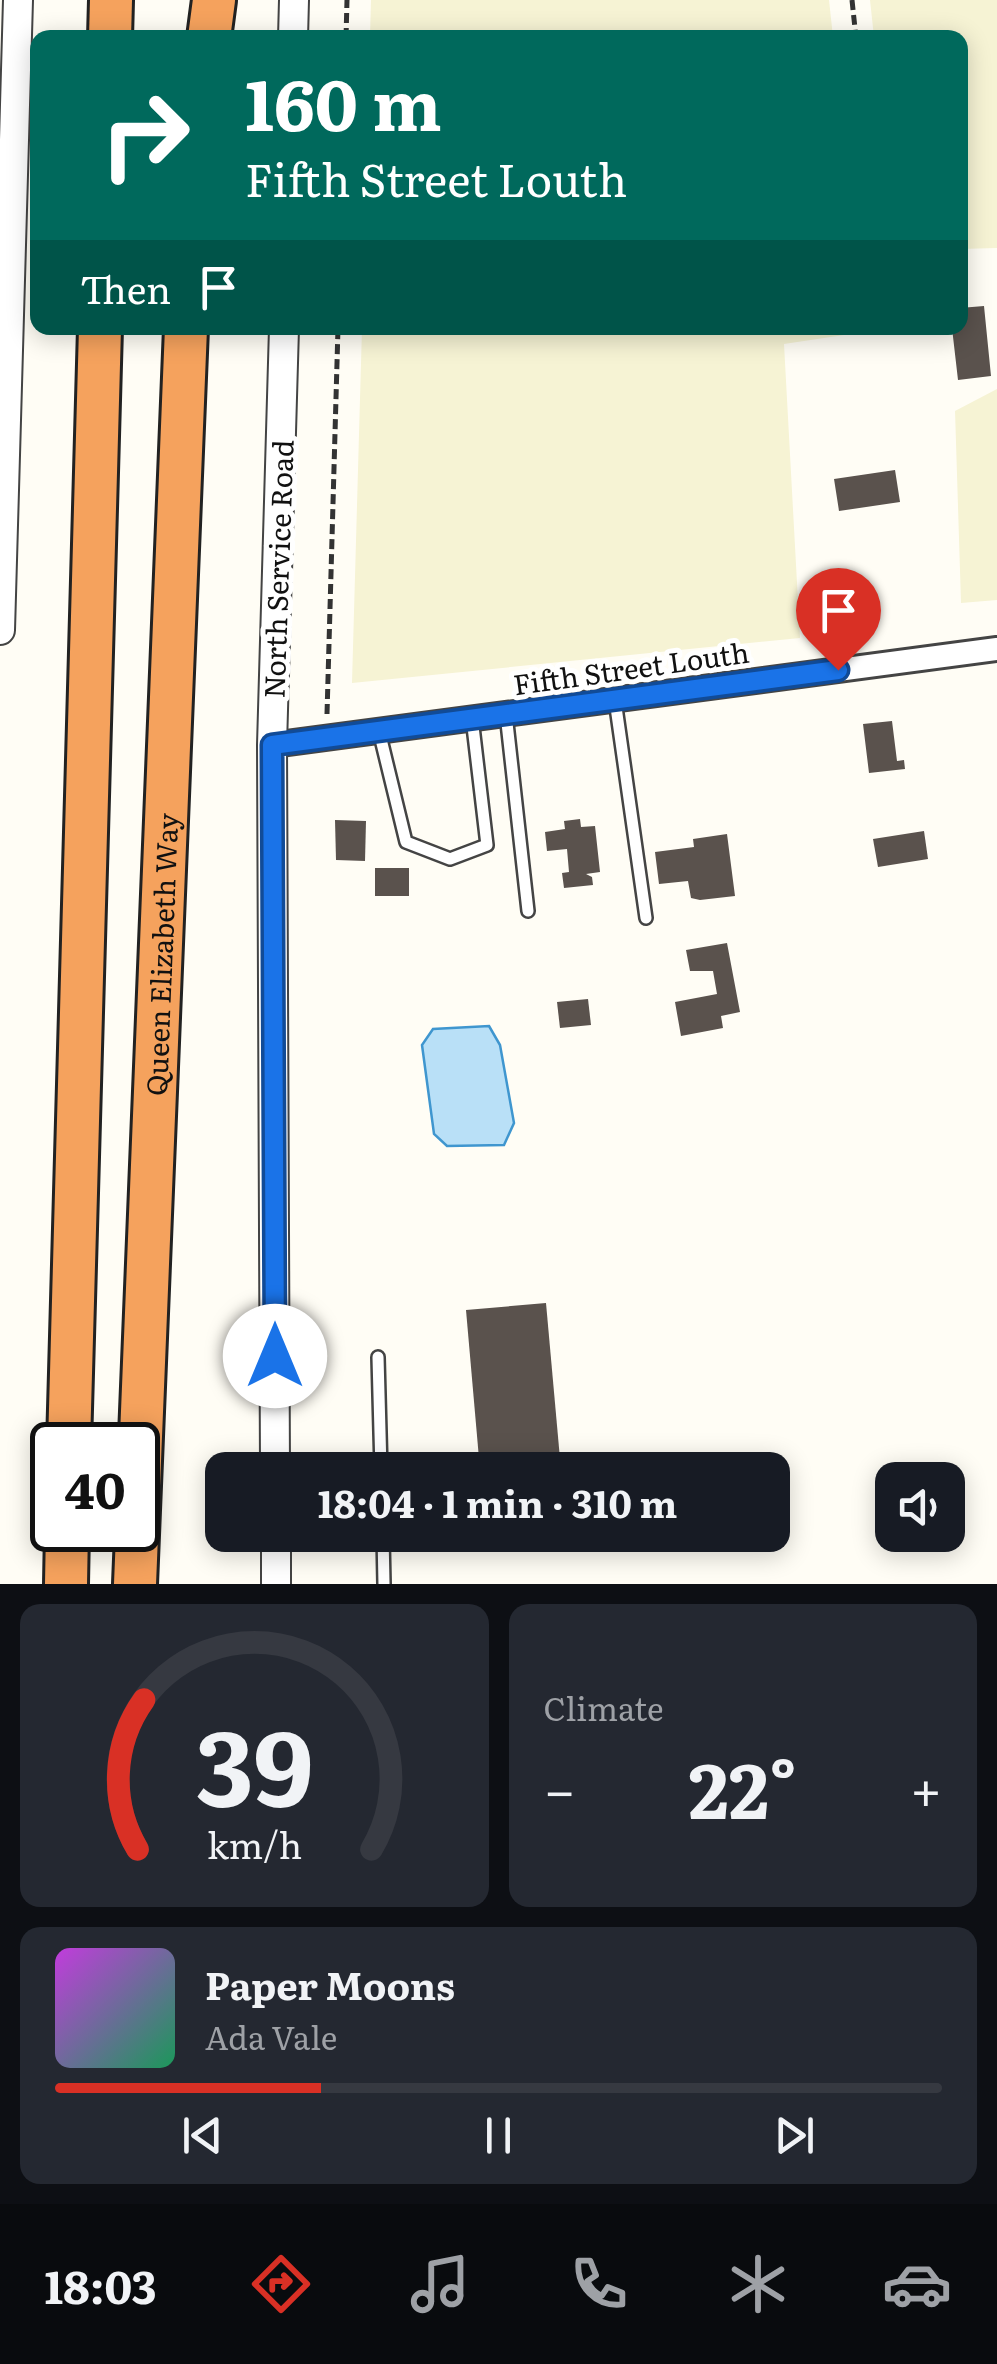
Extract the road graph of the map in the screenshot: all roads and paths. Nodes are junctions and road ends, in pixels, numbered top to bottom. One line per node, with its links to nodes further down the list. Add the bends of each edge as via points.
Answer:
1 (18, 0): 18 (street)
2 (111, 0): 8 (highway)
3 (196, 0): 9 (highway)
4 (214, 0): 10 (highway)
5 (294, 0): 11 (street)
6 (347, 0): 12 (path)
7 (852, 0): 13 (path)
8 (110, 30)
9 (195, 30)
10 (211, 30)
11 (293, 30)
12 (346, 30)
13 (855, 30)
14 (100, 335): 29 (highway)
15 (186, 335): 30 (highway, Queen Elizabeth Way)
16 (284, 335): 25 (street, North Service Road)
17 (338, 335): 24 (path)
18 (0, 630)
19 (997, 649): 20 (street, Fifth Street Louth)
20 (616, 700): 21 (street, Fifth Street Louth); 27 (lane)
21 (506, 714): 22 (street, Fifth Street Louth); 26 (lane)
22 (472, 718): 23 (street, Fifth Street Louth); 23 (lane, via 487,845 450,859 406,842)
23 (379, 731): 24 (street, Fifth Street Louth)
24 (326, 738): 25 (street, Fifth Street Louth)
25 (272, 745): 31 (street, North Service Road)
26 (528, 911)
27 (646, 918)
28 (378, 1357): 32 (lane)
29 (71, 1422)
30 (142, 1422)
31 (275, 1452)
32 (381, 1452)
33 (67, 1552): 37 (highway)
34 (139, 1552): 38 (highway, Queen Elizabeth Way)
35 (276, 1552): 39 (street)
36 (383, 1552): 40 (lane)
37 (66, 1584)
38 (139, 1584)
39 (276, 1584)
40 (384, 1584)

